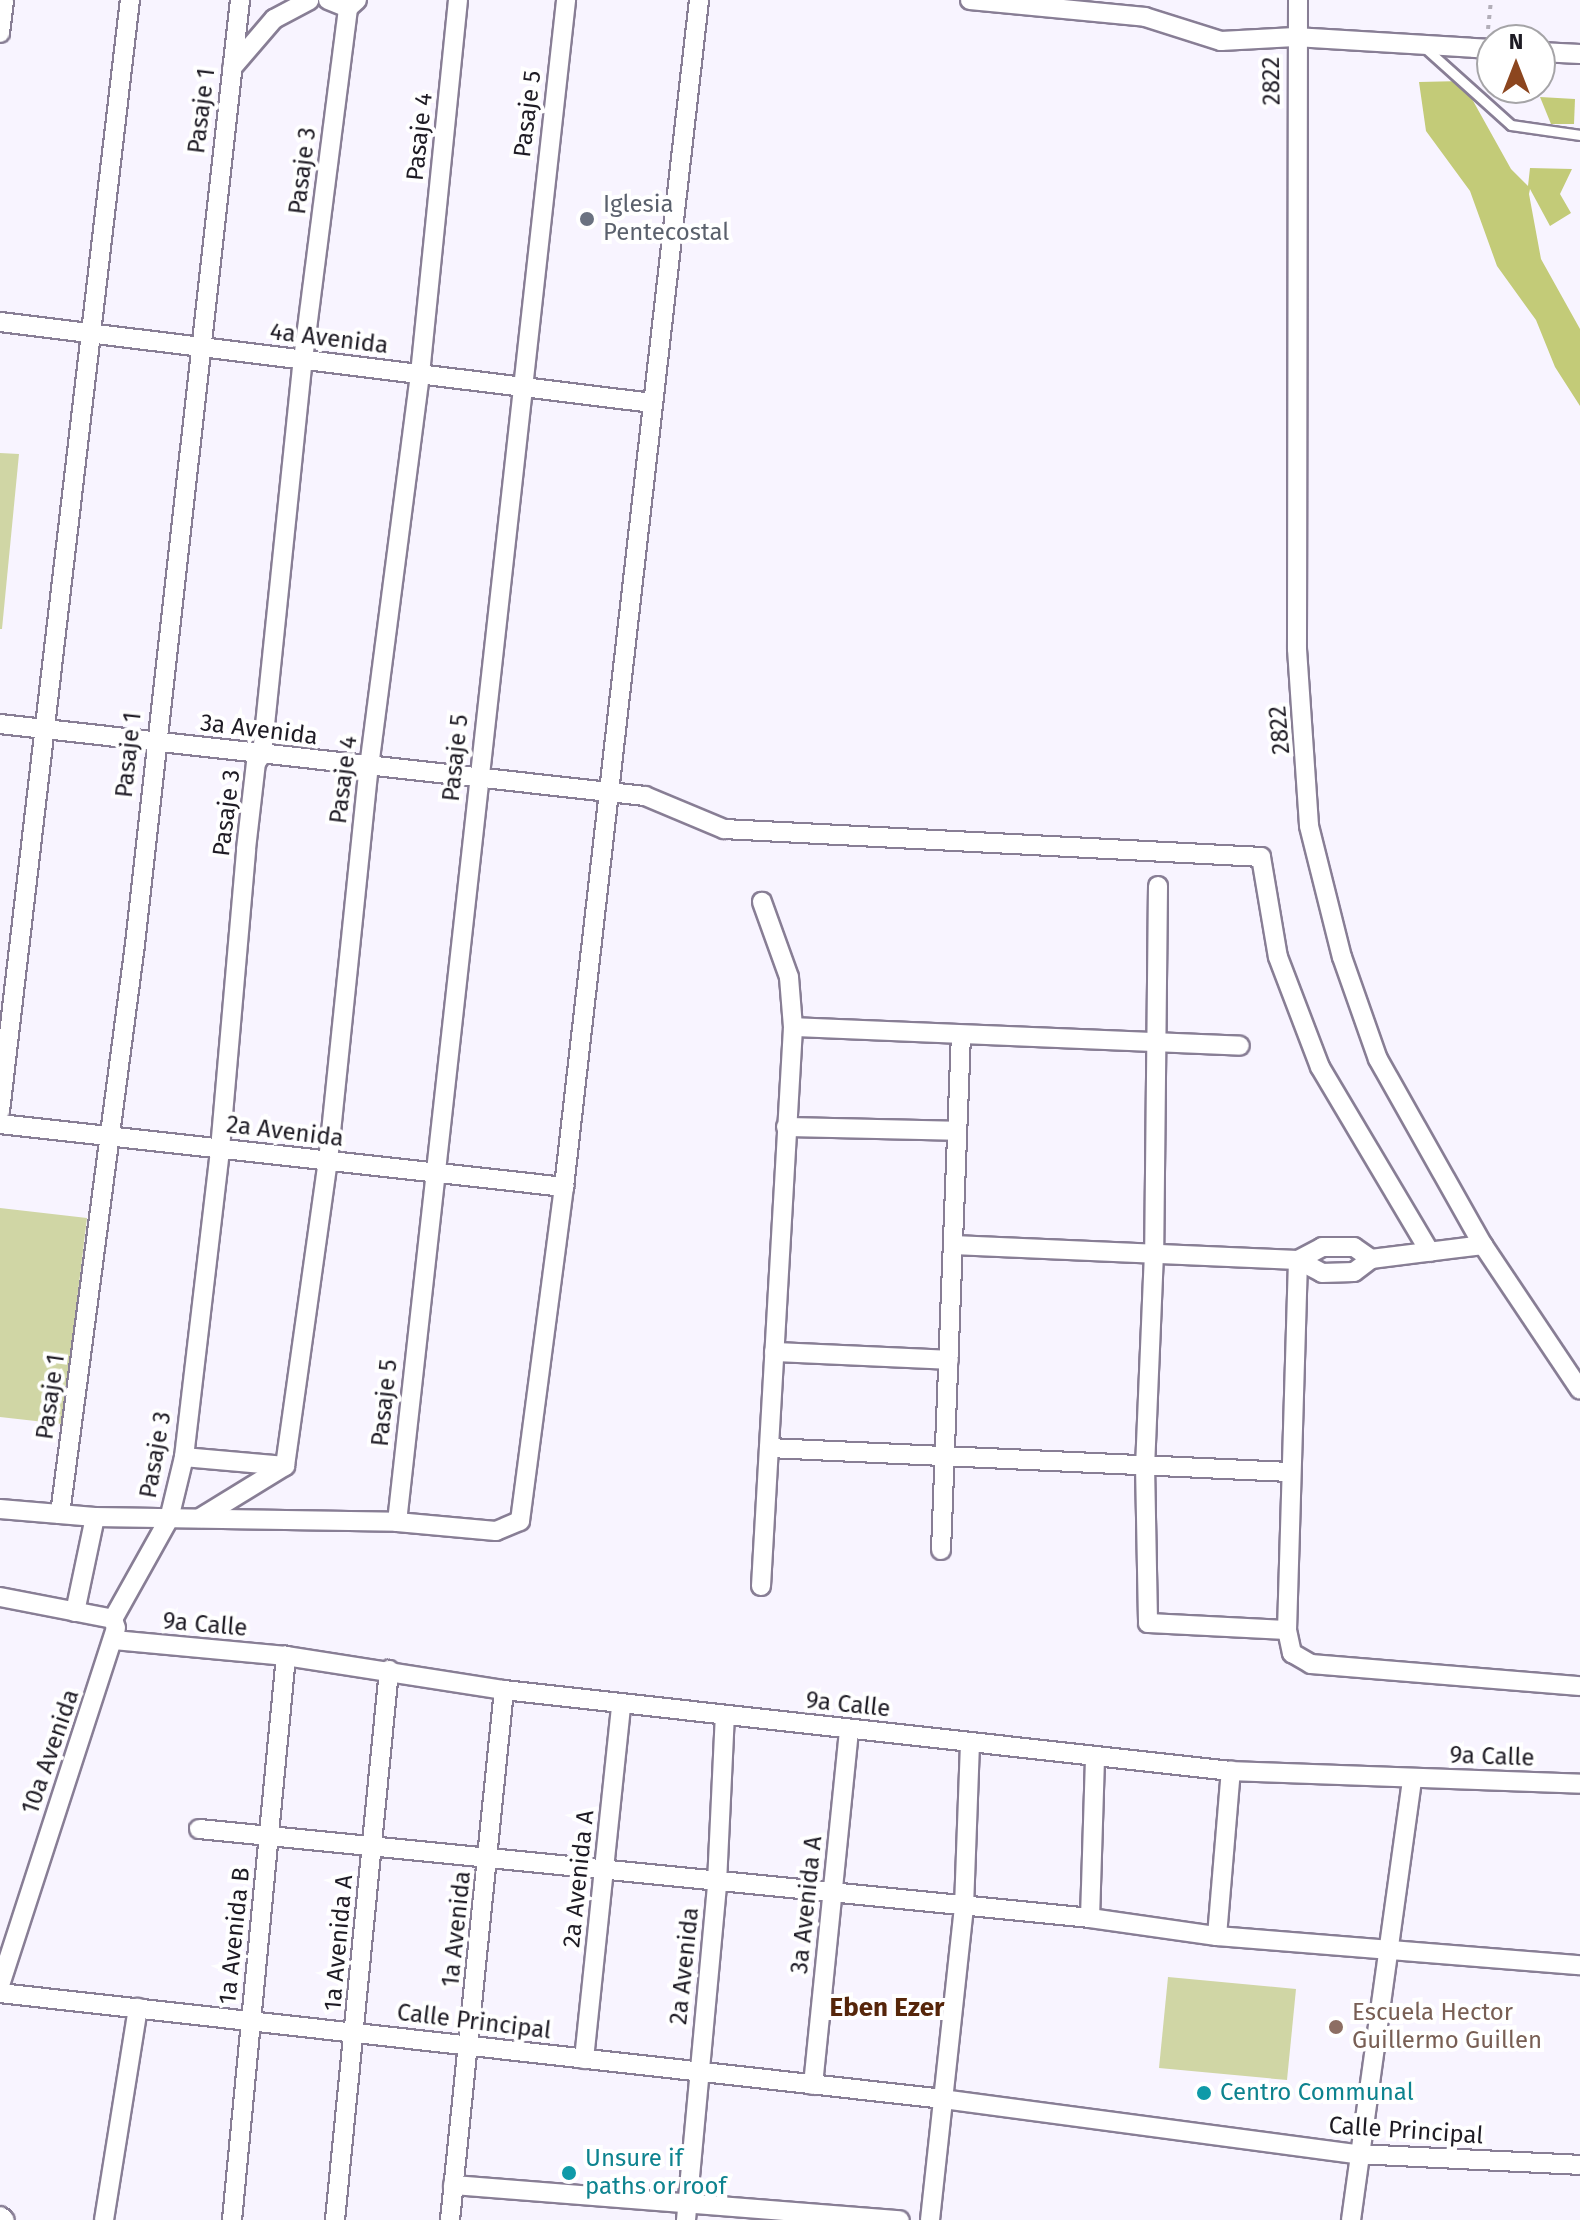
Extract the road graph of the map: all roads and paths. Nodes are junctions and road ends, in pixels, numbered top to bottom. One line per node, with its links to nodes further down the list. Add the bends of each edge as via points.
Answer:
1 (4, 0): 14 (street)
2 (130, 0): 23 (street)
3 (240, 0): 20 (street, Pasaje 1)
4 (328, 0): 12 (street)
5 (458, 0): 26 (street, Pasaje 4)
6 (566, 0): 27 (street, Pasaje 5)
7 (699, 0): 28 (street)
8 (970, 0): 15 (street, via 1145,17 1221,41)
9 (1298, 0): 15 (street, 2822)
10 (1491, 0): 13 (path)
11 (300, 1): 20 (street, via 274,19)
12 (352, 3): 25 (street, Pasaje 3)
13 (1490, 24)
14 (0, 33)
15 (1295, 37): 16 (street); 52 (street, 2822, via 1297,649 1309,826 1342,957 1378,1059)
16 (1422, 44): 17 (street); 21 (lane, via 1511,125)
17 (1476, 48)
18 (1556, 53): 19 (street)
19 (1580, 54)
20 (232, 68): 24 (street, Pasaje 1)
21 (1580, 135)
22 (0, 322): 23 (street, 4a Avenida)
23 (90, 334): 24 (street, 4a Avenida); 30 (street)
24 (198, 347): 25 (street, 4a Avenida); 31 (street, Pasaje 1)
25 (303, 360): 26 (street, 4a Avenida); 32 (street, Pasaje 3)
26 (420, 374): 27 (street, 4a Avenida); 33 (street, Pasaje 4)
27 (521, 387): 28 (street, 4a Avenida); 34 (street, Pasaje 5)
28 (652, 403): 35 (street)
29 (0, 724): 30 (street, 3a Avenida)
30 (45, 729): 31 (street, 3a Avenida); 42 (street)
31 (154, 742): 32 (street, 3a Avenida); 46 (street, Pasaje 1)
32 (262, 754): 33 (street, 3a Avenida); 47 (street, Pasaje 3, via 256,763 246,849)
33 (369, 767): 34 (street, 3a Avenida); 48 (street, Pasaje 4)
34 (478, 780): 35 (street, 3a Avenida); 49 (street, Pasaje 5)
35 (609, 795): 50 (street); 53 (street, 3a Avenida, via 645,796 724,829 1261,857 1278,957 1320,1067)
36 (1158, 886): 40 (street)
37 (762, 902): 38 (street, via 789,977)
38 (793, 1027): 39 (street); 44 (street)
39 (961, 1035): 40 (street); 45 (street)
40 (1158, 1043): 41 (street); 54 (street)
41 (1240, 1046)
42 (0, 1111)
43 (0, 1124): 46 (street, 2a Avenida)
44 (786, 1127): 45 (street); 57 (street)
45 (957, 1131): 51 (street)
46 (111, 1136): 47 (street, 2a Avenida); 67 (street, Pasaje 1)
47 (220, 1149): 48 (street, 2a Avenida); 62 (street, Pasaje 3)
48 (328, 1161): 49 (street, 2a Avenida); 64 (street, Pasaje 4)
49 (433, 1173): 50 (street, 2a Avenida); 71 (street, Pasaje 5)
50 (564, 1187): 71 (street, via 520,1521 496,1531)
51 (953, 1245): 54 (street); 58 (street)
52 (1483, 1245): 53 (street); 59 (street, 2822)
53 (1430, 1252): 55 (street)
54 (1154, 1253): 56 (street); 63 (street)
55 (1371, 1259): 56 (street, via 1354,1247 1322,1247); 56 (street, via 1354,1272 1322,1273)
56 (1298, 1260): 65 (street)
57 (774, 1352): 58 (street); 60 (street)
58 (949, 1360): 61 (street)
59 (1580, 1390)
60 (769, 1448): 61 (street); 73 (street)
61 (945, 1456): 63 (street); 72 (street)
62 (184, 1457): 64 (street); 70 (street, Pasaje 3)
63 (1145, 1465): 65 (street); 77 (street, via 1148,1623)
64 (285, 1466): 69 (street)
65 (1289, 1472): 77 (street)
66 (0, 1509): 67 (street)
67 (60, 1514): 68 (street)
68 (95, 1517): 70 (street); 75 (street)
69 (200, 1518): 70 (street); 71 (street)
70 (169, 1519): 76 (street, Pasaje 3)
71 (397, 1522)
72 (941, 1550)
73 (761, 1586)
74 (1, 1601): 75 (street, 9a Calle)
75 (75, 1612): 76 (street, 9a Calle)
76 (114, 1629): 78 (street, 9a Calle); 102 (street, 10a Avenida)
77 (1287, 1630): 80 (street, via 1292,1653 1311,1664)
78 (286, 1656): 79 (street, 9a Calle); 91 (street, 1a Avenida B)
79 (389, 1670): 81 (street, 9a Calle); 92 (street, 1a Avenida A)
80 (1580, 1686)
81 (504, 1690): 82 (street, 9a Calle); 93 (street, 1a Avenida)
82 (621, 1704): 83 (street, 9a Calle); 94 (street, 2a Avenida A)
83 (725, 1715): 84 (street, 9a Calle); 95 (street, 2a Avenida)
84 (849, 1729): 85 (street, 9a Calle); 96 (street, 3a Avenida A)
85 (970, 1743): 86 (street, 9a Calle); 97 (street)
86 (1095, 1756): 87 (street, 9a Calle); 98 (street)
87 (1231, 1771): 88 (street, 9a Calle); 99 (street)
88 (1412, 1779): 89 (street, 9a Calle); 100 (street)
89 (1580, 1784)
90 (199, 1829): 91 (street)
91 (269, 1835): 92 (street); 105 (street, 1a Avenida B)
92 (372, 1845): 93 (street); 106 (street, 1a Avenida A)
93 (489, 1859): 94 (street); 107 (street, 1a Avenida)
94 (605, 1870): 95 (street); 108 (street, 2a Avenida A)
95 (717, 1883): 96 (street); 109 (street, 2a Avenida)
96 (832, 1894): 97 (street); 110 (street, 3a Avenida A)
97 (964, 1907): 98 (street); 111 (street)
98 (1090, 1918): 99 (street)
99 (1217, 1936): 100 (street)
100 (1392, 1952): 101 (street); 112 (street)
101 (1580, 1965)
102 (0, 1984)
103 (0, 1993): 104 (street, Calle Principal)
104 (138, 2008): 105 (street, Calle Principal); 118 (street)
105 (250, 2021): 106 (street, Calle Principal); 119 (street, 1a Avenida B)
106 (355, 2033): 107 (street, Calle Principal); 120 (street, 1a Avenida A)
107 (469, 2046): 108 (street, Calle Principal); 114 (street, 1a Avenida)
108 (584, 2059): 109 (street, Calle Principal)
109 (699, 2072): 110 (street, Calle Principal); 115 (street, 2a Avenida)
110 (813, 2085): 111 (street, Calle Principal)
111 (943, 2099): 112 (street, Calle Principal); 123 (street)
112 (1357, 2154): 113 (street, Calle Principal); 124 (street)
113 (1580, 2165)
114 (453, 2185): 115 (street); 121 (street, 1a Avenida)
115 (687, 2212): 122 (street)
116 (0, 2216): 117 (street)
117 (5, 2220)
118 (104, 2220)
119 (232, 2220)
120 (335, 2220)
121 (450, 2220)
122 (900, 2220)
123 (930, 2220)
124 (1351, 2220)

